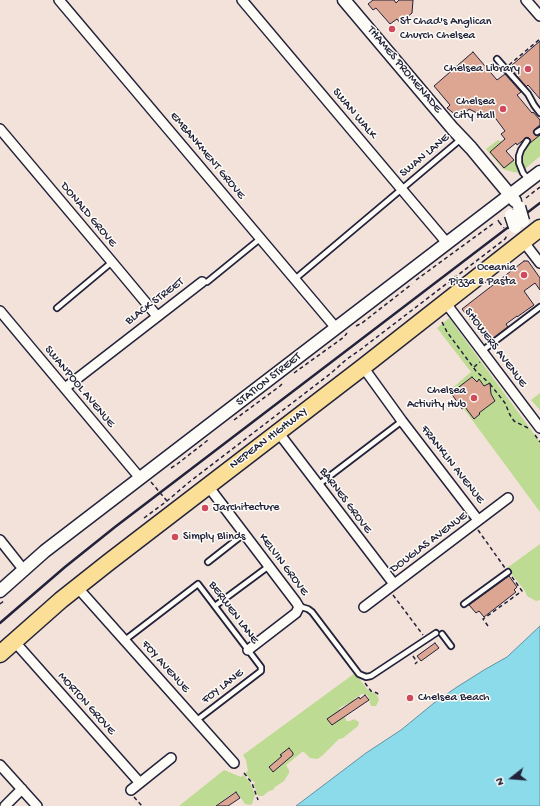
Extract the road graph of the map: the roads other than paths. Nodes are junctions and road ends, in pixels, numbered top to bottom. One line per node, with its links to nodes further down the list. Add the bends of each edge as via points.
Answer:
1 (59, 0): 16 (street, EMBANKMENT GROVE)
2 (242, 0): 13 (street, SWAN WALK)
3 (344, 0): 9 (street, THAMES PROMENADE)
4 (526, 0): 5 (street)
5 (540, 16)
6 (497, 59): 7 (lane, via 528,94)
7 (540, 113)
8 (0, 129): 19 (street, DONALD GROVE)
9 (462, 138): 13 (lane, SWAN LANE); 14 (street, THAMES PROMENADE)
10 (527, 141): 12 (lane, via 521,150 519,163)
11 (540, 172): 12 (street, STATION STREET)
12 (529, 180): 14 (street, STATION STREET)
13 (401, 189): 18 (street, SWAN WALK); 21 (lane, SWAN LANE)
14 (511, 194): 17 (street, THAMES PROMENADE, bridge, via 515,211 513,227 526,233); 18 (street, STATION STREET)
15 (540, 228): 17 (highway, NEPEAN HIGHWAY)
16 (261, 238): 21 (street, EMBANKMENT GROVE); 22 (lane, BLACK STREET, via 207,282)
17 (523, 241): 20 (street); 23 (highway, NEPEAN HIGHWAY)
18 (446, 243): 28 (street, STATION STREET)
19 (112, 262): 25 (lane); 27 (street, DONALD GROVE)
20 (540, 263)
21 (295, 279): 28 (street, EMBANKMENT GROVE)
22 (202, 282): 27 (street, BLACK STREET)
23 (445, 302): 29 (street, SHOWERS AVENUE); 30 (highway, NEPEAN HIGHWAY)
24 (540, 307): 29 (lane)
25 (57, 308)
26 (0, 311): 31 (street, SWANPOOL AVENUE)
27 (157, 316): 31 (street, BLACK STREET)
28 (336, 328): 35 (street, STATION STREET)
29 (482, 351): 33 (street, SHOWERS AVENUE)
30 (363, 367): 32 (street, FRANKLIN AVENUE); 34 (highway, NEPEAN HIGHWAY)
31 (64, 388): 35 (street, SWANPOOL AVENUE)
32 (402, 421): 36 (lane); 39 (street, FRANKLIN AVENUE)
33 (540, 428)
34 (278, 432): 36 (street, BARNES GROVE); 37 (highway, NEPEAN HIGHWAY)
35 (146, 480): 44 (street, STATION STREET, via 45,551)
36 (318, 485): 46 (street, BARNES GROVE)
37 (208, 486): 40 (street, KELVIN GROVE); 47 (highway, NEPEAN HIGHWAY)
38 (508, 498): 39 (street, DOUGLAS AVENUE)
39 (478, 520): 46 (street, DOUGLAS AVENUE)
40 (245, 534): 42 (lane); 43 (street, KELVIN GROVE)
41 (0, 540): 44 (street)
42 (208, 562)
43 (269, 566): 50 (lane); 51 (street, KELVIN GROVE)
44 (24, 569): 48 (street, STATION STREET)
45 (508, 572): 49 (lane)
46 (391, 586): 52 (street, DOUGLAS AVENUE)
47 (77, 587): 55 (street, FOY AVENUE); 56 (highway, NEPEAN HIGHWAY)
48 (0, 591)
49 (464, 604)
50 (215, 606): 55 (lane, BERWEN LANE, via 198,584); 58 (lane, BERWEN LANE)
51 (298, 606): 53 (lane, KELVIN GROVE, via 312,612 364,677 372,676); 58 (street, via 296,613)
52 (364, 607)
53 (436, 633)
54 (442, 634): 57 (lane)
55 (125, 640): 61 (street, FOY AVENUE)
56 (14, 641): 59 (highway, NEPEAN HIGHWAY); 65 (street, MORTON GROVE)
57 (451, 646)
58 (248, 650): 60 (lane, BERWEN LANE, via 261,667)
59 (0, 654)
60 (261, 671): 61 (lane, FOY LANE)
61 (196, 720): 63 (street, FOY AVENUE)
62 (171, 758): 65 (street)
63 (234, 763)
64 (0, 764): 66 (street)
65 (140, 783): 67 (street)
66 (22, 789): 68 (street); 69 (street)
67 (131, 790)
68 (5, 806)
69 (37, 806)

